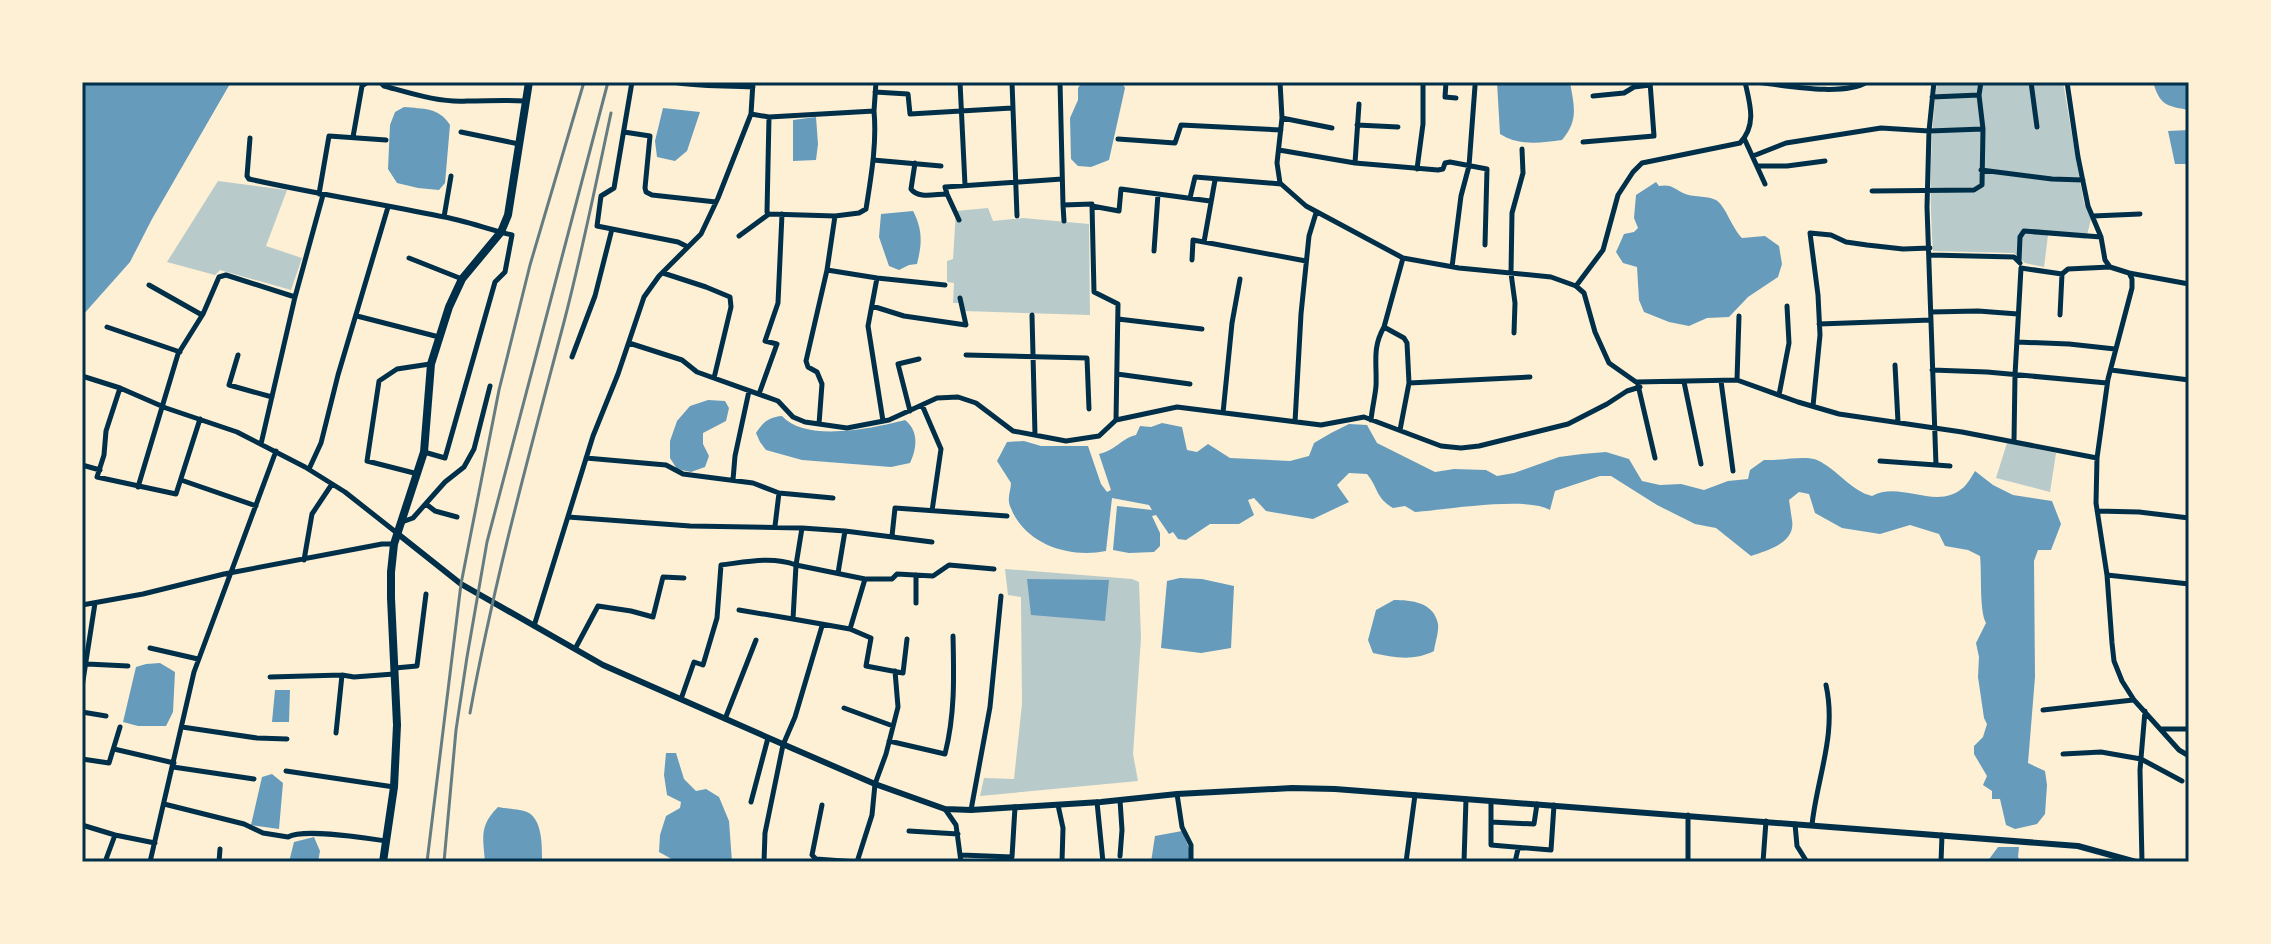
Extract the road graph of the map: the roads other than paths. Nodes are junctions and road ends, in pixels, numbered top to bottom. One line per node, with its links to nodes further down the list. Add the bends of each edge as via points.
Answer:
1 (368, 82): 49 (street, via 362,86)
2 (378, 82): 31 (street, via 466,102)
3 (529, 82): 31 (main road)
4 (632, 82): 47 (street)
5 (673, 82): 23 (street)
6 (876, 82): 26 (street)
7 (960, 82): 35 (street)
8 (1012, 82): 33 (street)
9 (1060, 82): 68 (street)
10 (1280, 82): 38 (street)
11 (1423, 82): 65 (street)
12 (1446, 82): 30 (street, via 1445,97)
13 (1745, 82): 50 (street, via 1752,117)
14 (1755, 82): 22 (street)
15 (1828, 82): 25 (street)
16 (1867, 82): 25 (street)
17 (1934, 82): 29 (street)
18 (1981, 82): 27 (street)
19 (2031, 82): 41 (street)
20 (2067, 82): 70 (street)
21 (1650, 84): 28 (street); 53 (street, via 1654,136)
22 (1794, 84): 25 (street)
23 (753, 85): 36 (street)
24 (1475, 86): 63 (street)
25 (1828, 90)
26 (875, 92): 34 (street); 35 (street, via 908,94 910,114)
27 (1979, 95): 29 (street); 43 (street)
28 (1593, 96)
29 (1932, 97): 45 (street)
30 (1456, 98)
31 (525, 101): 54 (main road)
32 (1359, 104): 39 (street)
33 (1012, 108): 35 (street); 71 (street)
34 (874, 111): 37 (street); 58 (street)
35 (962, 111): 73 (street)
36 (751, 114): 37 (street); 82 (street)
37 (769, 117): 87 (street)
38 (1282, 118): 42 (street); 44 (street)
39 (1357, 125): 40 (street); 61 (street)
40 (1398, 127)
41 (2037, 127)
42 (1332, 128)
43 (1983, 129): 45 (street); 66 (street)
44 (1281, 130): 51 (street, via 1181,125 1175,143); 56 (street)
45 (1929, 131): 57 (street, via 1881,128 1834,134); 75 (street)
46 (461, 132): 54 (street)
47 (623, 132): 82 (street, via 650,136 646,192); 96 (street, via 614,188 601,196 597,226)
48 (250, 138): 79 (street, via 247,178)
49 (353, 138): 52 (street); 79 (street, via 329,136)
50 (1744, 138): 57 (street); 123 (street, via 1642,163 1618,195 1603,250)
51 (1118, 139)
52 (386, 140)
53 (1583, 142)
54 (519, 144): 97 (main road, via 512,200)
55 (1522, 149): 114 (street, via 1523,173 1512,213)
56 (1279, 150): 61 (street); 74 (street)
57 (1753, 156): 64 (street)
58 (873, 160): 60 (street); 90 (street, via 866,209)
59 (1825, 161): 64 (street)
60 (915, 163): 62 (street); 77 (street, via 913,193)
61 (1355, 163): 65 (street)
62 (941, 166)
63 (1469, 166): 65 (street, via 1450,162 1443,169); 101 (street, via 1487,169); 110 (street)
64 (1757, 166): 72 (street)
65 (1417, 169)
66 (1981, 170): 70 (street); 75 (street, via 1982,185 1974,190)
67 (451, 176): 93 (street)
68 (1062, 179): 71 (street); 83 (street)
69 (1215, 180): 74 (street); 80 (street, via 1195,177); 81 (street)
70 (2083, 180): 92 (street)
71 (1016, 181): 73 (street); 91 (street)
72 (1765, 184)
73 (965, 185): 77 (street, via 945,187)
74 (1282, 185): 86 (street)
75 (1928, 190): 76 (street); 104 (street)
76 (1872, 191)
77 (947, 194): 94 (street)
78 (1158, 194): 80 (street); 84 (street, via 1121,189 1119,211); 103 (street)
79 (321, 195): 85 (street); 124 (street)
80 (1190, 198): 81 (street)
81 (1210, 201): 100 (street)
82 (716, 202): 102 (street, via 701,234)
83 (1063, 205): 84 (street); 95 (street)
84 (1092, 206): 135 (street, via 1094,292 1118,304)
85 (388, 207): 93 (street); 133 (street)
86 (1316, 213): 106 (street); 108 (street)
87 (769, 214): 88 (street); 98 (street)
88 (782, 214): 90 (street); 172 (street, via 778,303 765,341 777,344)
89 (2140, 214): 92 (street)
90 (835, 216): 112 (street)
91 (1017, 216)
92 (2093, 216): 99 (street)
93 (444, 217): 97 (street)
94 (959, 220)
95 (1064, 221)
96 (612, 229): 102 (street); 149 (street)
97 (501, 232): 118 (main road); 194 (street, via 512,235 505,272 495,282 445,458)
98 (739, 236)
99 (2101, 237): 109 (street, via 2024,231); 111 (street)
100 (1204, 242): 107 (street, via 1193,240); 108 (street)
101 (1485, 245)
102 (688, 247): 113 (street)
103 (1154, 251)
104 (1930, 252): 109 (street, via 2014,257); 128 (street); 137 (street, via 1810,233)
105 (409, 258): 118 (street)
106 (1403, 258): 110 (street); 139 (street)
107 (1192, 260)
108 (1306, 261): 185 (street)
109 (2020, 265): 116 (street); 129 (street)
110 (1452, 267): 114 (street)
111 (2110, 267): 115 (street); 116 (street, via 2068,269)
112 (827, 270): 117 (street); 187 (street, via 806,361 822,384)
113 (663, 273): 144 (street, via 644,297); 160 (street, via 730,297)
114 (1511, 273): 123 (street); 141 (street)
115 (2129, 273): 120 (street); 145 (street, via 2132,288)
116 (2062, 274): 132 (street)
117 (877, 278): 122 (street); 126 (street)
118 (462, 279): 142 (main road)
119 (1240, 279): 180 (street)
120 (2189, 284)
121 (149, 285): 130 (street)
122 (945, 285)
123 (1576, 286): 168 (street, via 1584,293 1609,363)
124 (295, 297): 130 (street, via 226,275 216,281); 174 (street)
125 (960, 298): 126 (street, via 966,325)
126 (872, 306): 184 (street, via 868,326)
127 (1787, 306): 173 (street, via 1789,343)
128 (1931, 312): 129 (street); 136 (street)
129 (2018, 314): 143 (street)
130 (202, 315): 146 (street)
131 (1032, 315): 150 (street)
132 (2060, 315)
133 (357, 316): 142 (street); 203 (street)
134 (1739, 316): 161 (street)
135 (1118, 319): 140 (street); 156 (street)
136 (1931, 320): 137 (street); 154 (street)
137 (1819, 324): 177 (street)
138 (107, 327): 146 (street)
139 (1384, 327): 165 (street, via 1407,343); 183 (street, via 1375,353)
140 (1202, 329)
141 (1514, 333)
142 (439, 337): 152 (main road)
143 (2017, 342): 145 (street); 157 (street)
144 (629, 343): 160 (street, via 682,360); 195 (street)
145 (2115, 349): 155 (street)
146 (180, 352): 176 (street)
147 (238, 355): 174 (street, via 229,385)
148 (966, 355): 150 (street)
149 (572, 357)
150 (1032, 357): 178 (street, via 1087,358); 190 (street)
151 (919, 359): 179 (street, via 898,364)
152 (431, 364): 194 (main road); 206 (street, via 397,369 379,381 367,461)
153 (1895, 365): 186 (street)
154 (1932, 370): 157 (street); 188 (street)
155 (2111, 370): 162 (street); 166 (street)
156 (1117, 374): 167 (street); 182 (street)
157 (2015, 375): 166 (street); 191 (street)
158 (82, 376): 170 (street)
159 (1530, 377): 165 (street)
160 (714, 378): 171 (street)
161 (1737, 380): 163 (street); 173 (street)
162 (2189, 380)
163 (1721, 381): 164 (street); 205 (street)
164 (1684, 382): 168 (street); 199 (street)
165 (1409, 383): 189 (street)
166 (2107, 383): 197 (street)
167 (1190, 384)
168 (1638, 385): 189 (street, via 1568,424 1479,446 1441,446); 196 (street)
169 (490, 386): 213 (street, via 474,449 464,467)
170 (120, 388): 176 (street); 204 (street)
171 (749, 391): 172 (street); 208 (street)
172 (759, 394): 187 (street, via 778,401 793,417)
173 (1779, 395): 177 (street)
174 (272, 397): 192 (street)
175 (922, 405): 179 (street); 190 (street, via 958,397 976,403 1013,431); 215 (street, via 941,449)
176 (162, 406): 181 (street); 210 (street)
177 (1813, 406): 186 (street)
178 (1089, 409)
179 (910, 411): 184 (street)
180 (1223, 413): 182 (street, via 1177,407); 185 (street)
181 (200, 419): 192 (street); 207 (street)
182 (1116, 420): 190 (street, via 1099,436 1066,441)
183 (1371, 420): 185 (street); 189 (street)
184 (883, 421): 187 (street, via 847,428)
185 (1295, 422)
186 (1898, 422): 188 (street)
187 (819, 424)
188 (1933, 427): 191 (street); 201 (street)
189 (1400, 430)
190 (1035, 435)
191 (2014, 441): 197 (street)
192 (261, 444): 193 (street)
193 (276, 451): 203 (street); 214 (street)
194 (424, 452): 206 (main road)
195 (586, 458): 208 (street, via 666,465 683,474); 219 (street)
196 (1655, 458)
197 (2097, 458): 216 (street)
198 (1880, 461): 201 (street)
199 (1701, 464)
200 (82, 465): 204 (street)
201 (1936, 465): 202 (street)
202 (1950, 466)
203 (309, 469): 209 (street)
204 (100, 470): 210 (street, via 97,477)
205 (1733, 471)
206 (418, 474): 221 (main road)
207 (181, 480): 210 (street, via 176,494); 214 (street)
208 (733, 480): 211 (street)
209 (332, 484): 225 (street); 229 (street, via 312,514)
210 (138, 487)
211 (779, 493): 212 (street); 222 (street)
212 (833, 498)
213 (426, 504): 218 (street); 221 (street)
214 (256, 506): 232 (street)
215 (932, 511): 217 (street); 226 (street, via 895,508)
216 (2097, 511): 220 (street); 235 (street)
217 (1007, 516)
218 (457, 517)
219 (568, 517): 222 (street); 246 (street)
220 (2189, 518)
221 (402, 522): 225 (main road)
222 (775, 526): 223 (street)
223 (802, 528): 224 (street); 230 (street)
224 (845, 531): 226 (street); 233 (street)
225 (398, 534): 228 (main road); 246 (street, via 461,584)
226 (892, 536): 227 (street)
227 (932, 542)
228 (394, 544): 229 (street); 257 (main road)
229 (304, 560): 232 (street)
230 (796, 565): 233 (street); 245 (street); 263 (street, via 769,559 721,565 717,618 703,665 694,662)
231 (994, 569): 234 (street, via 949,565 933,576)
232 (231, 573): 241 (street); 254 (street)
233 (838, 573): 237 (street)
234 (916, 575): 237 (street); 242 (street)
235 (2107, 575): 238 (street); 264 (street, via 2114,661)
236 (684, 578): 253 (street, via 663,577 653,617 598,606)
237 (865, 579): 248 (street)
238 (2189, 584)
239 (426, 594): 257 (street, via 417,666)
240 (1001, 596): 306 (street, via 990,707)
241 (95, 603): 243 (street); 255 (street)
242 (916, 603)
243 (82, 605)
244 (739, 610): 245 (street)
245 (793, 619): 247 (street)
246 (534, 626): 253 (street)
247 (822, 626): 248 (street); 280 (street)
248 (850, 629): 258 (street, via 871,638 866,666)
249 (953, 636): 279 (street, via 952,727 945,754)
250 (907, 639): 258 (street, via 903,673)
251 (756, 640): 270 (street)
252 (150, 648): 254 (street)
253 (575, 649): 263 (street)
254 (198, 659): 273 (street)
255 (87, 664): 256 (street); 262 (street)
256 (128, 666)
257 (395, 671): 259 (street); 291 (main road)
258 (895, 671): 271 (street, via 898,707)
259 (342, 675): 260 (street); 276 (street)
260 (270, 677)
261 (1826, 685): 312 (street, via 1830,726)
262 (82, 687)
263 (681, 699): 270 (street)
264 (2134, 700): 266 (street); 267 (street)
265 (844, 708): 271 (street)
266 (2043, 710)
267 (2145, 711): 274 (street); 285 (street)
268 (82, 712): 269 (street)
269 (106, 716)
270 (725, 719): 277 (street)
271 (893, 726): 279 (street)
272 (120, 727): 281 (street)
273 (182, 727): 278 (street); 286 (street)
274 (2161, 729): 275 (street); 283 (street)
275 (2189, 729)
276 (336, 733)
277 (768, 738): 280 (street); 296 (street)
278 (287, 739)
279 (889, 741): 290 (street)
280 (783, 745): 290 (street); 328 (street)
281 (114, 749): 284 (street, via 109,763); 286 (street)
282 (2063, 754): 285 (street, via 2101,752)
283 (2189, 756)
284 (82, 759)
285 (2141, 759): 289 (street); 340 (street)
286 (174, 765): 288 (street); 299 (street)
287 (286, 771): 291 (street)
288 (254, 779)
289 (2182, 781)
290 (875, 784): 305 (street); 329 (street, via 872,815)
291 (394, 787): 317 (main road)
292 (1177, 794): 293 (street, via 1292,788); 295 (street); 332 (street)
293 (1415, 795): 294 (street); 333 (street)
294 (1466, 799): 298 (street); 334 (street)
295 (1120, 800): 297 (street); 321 (street)
296 (751, 802)
297 (1097, 802): 302 (street); 331 (street)
298 (1491, 802): 300 (street); 309 (street)
299 (164, 804): 317 (street, via 263,833); 318 (street)
300 (1537, 804): 303 (street); 309 (street, via 1534,824)
301 (822, 805): 329 (street, via 812,855)
302 (1058, 805): 304 (street); 330 (street)
303 (1554, 805): 307 (street); 320 (street, via 1551,850)
304 (1015, 807): 306 (street); 322 (street, via 1012,857)
305 (945, 809): 306 (street); 314 (street)
306 (971, 810)
307 (1688, 815): 308 (street); 336 (street)
308 (1766, 821): 310 (street); 337 (street)
309 (1491, 822): 320 (street, via 1491,845)
310 (1795, 824): 312 (street); 338 (street, via 1797,846)
311 (82, 825): 315 (street)
312 (1812, 825): 316 (street)
313 (909, 831): 314 (street)
314 (958, 834): 322 (street)
315 (115, 835): 318 (street); 324 (street)
316 (1942, 835): 323 (street, via 2078,846); 339 (street)
317 (386, 841): 327 (main road)
318 (155, 843): 325 (street)
319 (220, 849): 326 (street)
320 (1518, 849): 335 (street)
321 (1120, 856)
322 (961, 859)
323 (2115, 859): 340 (street)
324 (105, 862)
325 (150, 862)
326 (219, 862)
327 (383, 862)
328 (764, 862)
329 (857, 862)
330 (1062, 862)
331 (1103, 862)
332 (1191, 862)
333 (1406, 862)
334 (1464, 862)
335 (1515, 862)
336 (1688, 862)
337 (1763, 862)
338 (1807, 862)
339 (1941, 862)
340 (2139, 862)

